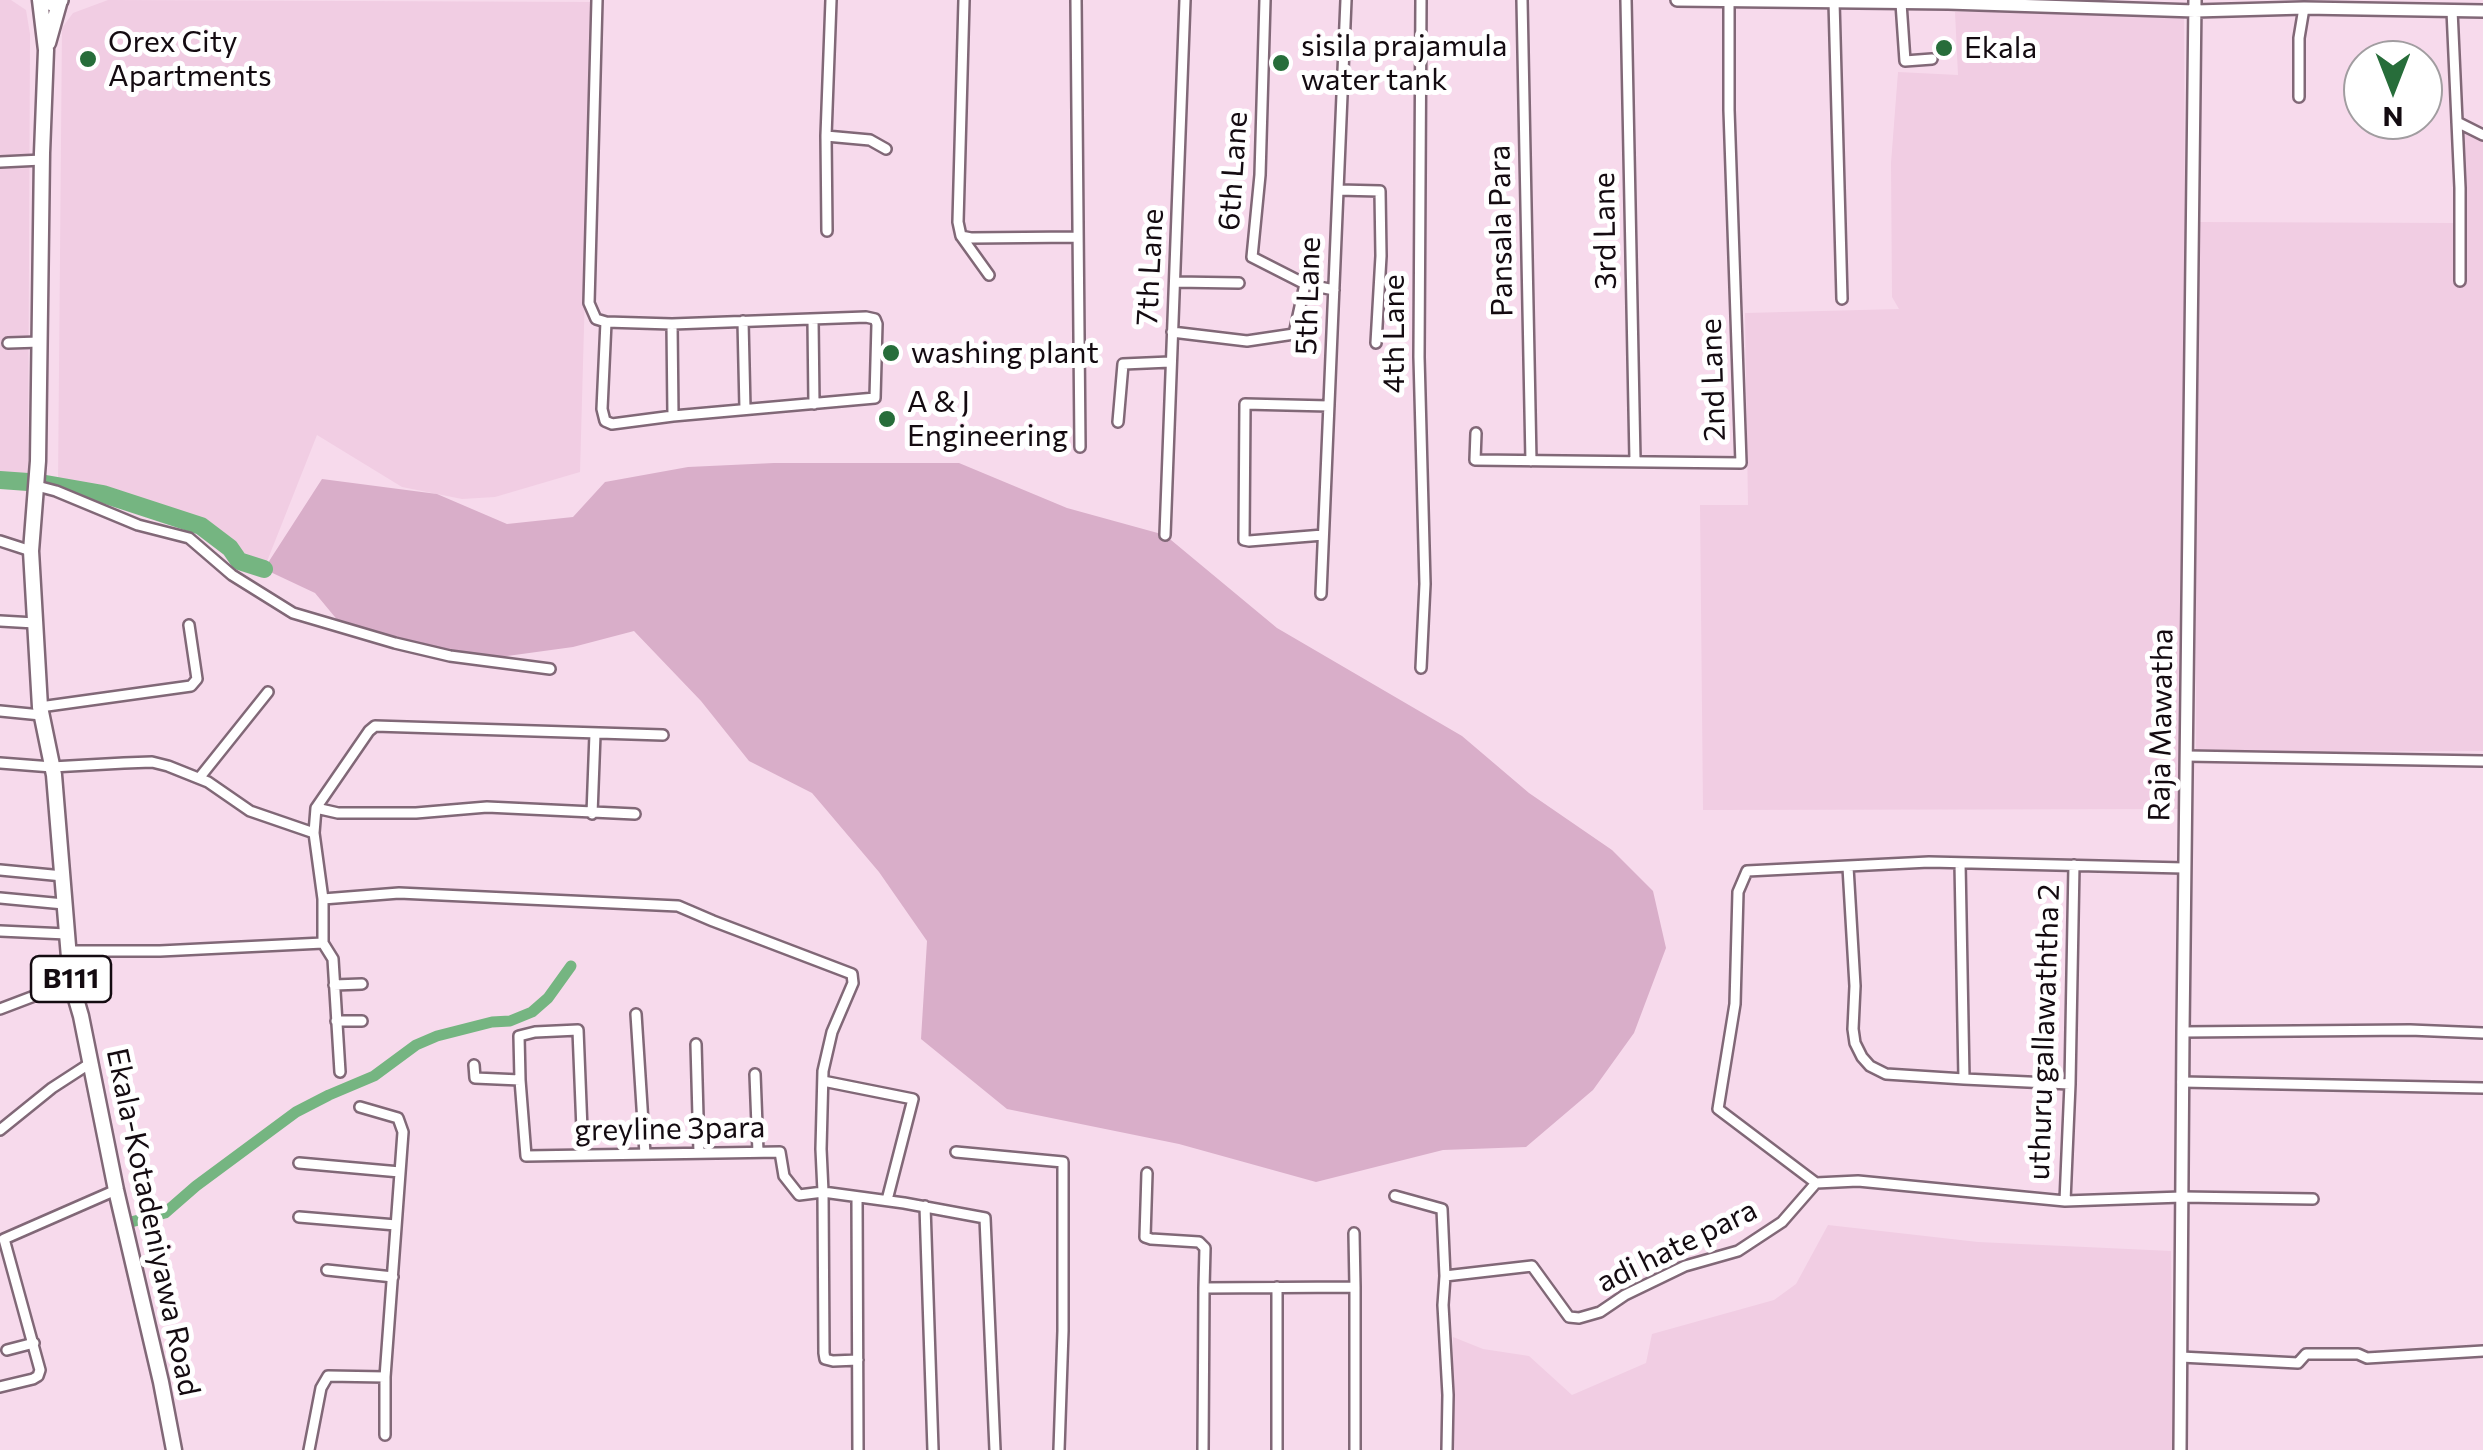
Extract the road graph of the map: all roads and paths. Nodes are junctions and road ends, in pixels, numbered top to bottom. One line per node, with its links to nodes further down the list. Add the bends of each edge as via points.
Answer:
1 (42, 0): 2 (highway); 21 (main road, Ekala-Kotadeniyawa Road / B111)
2 (60, 0): 21 (main road, Ekala-Kotadeniyawa Road / B111)
3 (597, 0): 43 (street, via 589,303 596,320)
4 (831, 0): 26 (street)
5 (964, 0): 32 (street)
6 (1076, 0): 33 (street)
7 (1185, 0): 36 (street, 7th Lane)
8 (1266, 0): 38 (street, 6th Lane, via 1252,257)
9 (1346, 0): 30 (street, 5th Lane)
10 (1420, 0): 68 (street, 4th Lane)
11 (1522, 0): 58 (street, Pansala Para)
12 (1626, 0): 57 (street, 3rd Lane)
13 (1677, 0): 15 (street)
14 (1834, 1): 15 (street); 16 (street); 40 (street)
15 (1729, 2): 57 (street, 2nd Lane, via 1741,463)
16 (1902, 2): 17 (street); 22 (street, via 1905,61)
17 (2195, 6): 18 (street); 75 (street, Raja Mawatha)
18 (2304, 8): 19 (street); 23 (street)
19 (2452, 10): 20 (street); 24 (street)
20 (2483, 11)
21 (46, 50): 28 (main road, Ekala-Kotadeniyawa Road / B111)
22 (1932, 59)
23 (2299, 98)
24 (2457, 122): 25 (street); 35 (street)
25 (2483, 135)
26 (826, 136): 27 (street, via 870,140); 31 (street)
27 (886, 149)
28 (42, 160): 29 (street); 46 (main road, Ekala-Kotadeniyawa Road / B111)
29 (0, 162)
30 (1338, 190): 39 (street, 5th Lane); 48 (street, via 1380,191)
31 (827, 231)
32 (960, 236): 33 (street); 34 (street)
33 (1078, 237): 56 (street)
34 (989, 274)
35 (2460, 281)
36 (1175, 282): 37 (street); 45 (street, 7th Lane)
37 (1238, 282)
38 (1305, 284): 39 (street, 6th Lane); 45 (street, via 1294,334 1247,341)
39 (1334, 290): 51 (street, 5th Lane)
40 (1842, 299)
41 (813, 320): 42 (street); 50 (street); 50 (street, via 866,317 877,324 875,398)
42 (743, 321): 44 (street); 52 (street)
43 (606, 322): 44 (street); 53 (street, via 605,421)
44 (672, 324): 53 (street)
45 (1172, 332): 49 (street, 7th Lane)
46 (40, 342): 47 (street); 59 (main road, Ekala-Kotadeniyawa Road / B111)
47 (8, 343)
48 (1376, 343)
49 (1170, 362): 54 (street, via 1123,364); 61 (street, 7th Lane)
50 (814, 404): 52 (street)
51 (1328, 406): 60 (street, 5th Lane); 60 (street, via 1245,404 1244,540)
52 (745, 410): 53 (street)
53 (673, 416)
54 (1118, 422)
55 (1476, 433): 58 (street, 2nd Lane, via 1475,460)
56 (1080, 448)
57 (1634, 460): 58 (street, 2nd Lane)
58 (1531, 461)
59 (37, 486): 63 (main road, Ekala-Kotadeniyawa Road / B111); 69 (street, via 190,538 232,575 293,613 450,656)
60 (1324, 535): 64 (street, 5th Lane)
61 (1165, 536)
62 (0, 542): 63 (street)
63 (31, 551): 66 (main road, Ekala-Kotadeniyawa Road / B111)
64 (1321, 594)
65 (0, 622): 66 (street)
66 (35, 624): 72 (main road, Ekala-Kotadeniyawa Road / B111)
67 (189, 625): 72 (street, via 198,678 192,686)
68 (1420, 668)
69 (550, 669)
70 (268, 692): 79 (street)
71 (0, 711): 72 (street)
72 (41, 711): 78 (main road, Ekala-Kotadeniyawa Road / B111)
73 (594, 734): 74 (street); 80 (street, via 376,726); 81 (street)
74 (663, 735)
75 (2186, 756): 76 (street); 87 (street, Raja Mawatha)
76 (2483, 761)
77 (0, 763): 78 (street)
78 (52, 768): 79 (street, via 152,762); 89 (main road, Ekala-Kotadeniyawa Road / B111)
79 (200, 777): 83 (street, via 250,811)
80 (316, 808): 81 (street); 83 (street)
81 (592, 814): 82 (street)
82 (635, 814)
83 (314, 833): 91 (street)
84 (1960, 863): 85 (street); 86 (street); 111 (street)
85 (2074, 866): 87 (street); 115 (street, uthuru gallawaththa 2)
86 (1848, 867): 111 (street, via 1853,1028 1862,1057 1886,1074); 127 (street, via 1747,871 1738,892 1735,1004 1718,1109)
87 (2184, 868): 104 (street, Raja Mawatha)
88 (0, 870): 89 (street)
89 (63, 876): 92 (main road, Ekala-Kotadeniyawa Road / B111)
90 (0, 898): 92 (street)
91 (323, 899): 95 (street); 113 (street, via 399,893 678,906 852,974)
92 (64, 904): 94 (main road, Ekala-Kotadeniyawa Road / B111)
93 (0, 931): 94 (street)
94 (67, 934): 96 (main road, Ekala-Kotadeniyawa Road / B111)
95 (324, 943): 96 (street); 99 (street, via 333,959)
96 (69, 952): 97 (main road, Ekala-Kotadeniyawa Road / B111)
97 (72, 982): 100 (street); 107 (main road, Ekala-Kotadeniyawa Road / B111)
98 (362, 984): 99 (street)
99 (334, 985): 102 (street)
100 (0, 1010)
101 (636, 1014): 122 (street)
102 (336, 1021): 103 (street); 109 (street)
103 (362, 1021)
104 (2182, 1032): 105 (street); 114 (street, Raja Mawatha)
105 (2483, 1033)
106 (696, 1044): 121 (street)
107 (89, 1064): 118 (street); 128 (main road, Ekala-Kotadeniyawa Road / B111)
108 (474, 1065): 112 (street, via 474,1078)
109 (340, 1072)
110 (755, 1074): 119 (street)
111 (1964, 1079): 115 (street)
112 (520, 1080): 123 (street, greyline 3para, via 526,1156); 123 (street, via 520,1036 578,1030)
113 (823, 1082): 129 (street); 134 (street, via 914,1099)
114 (2182, 1082): 116 (street); 132 (street, Raja Mawatha)
115 (2070, 1084): 135 (street, uthuru gallawaththa 2)
116 (2483, 1088)
117 (360, 1107): 125 (street, via 398,1118)
118 (0, 1130)
119 (758, 1152): 121 (street, greyline 3para); 129 (street, greyline 3para, via 780,1152 784,1176 798,1195)
120 (956, 1152): 160 (street, via 1063,1162)
121 (699, 1153): 122 (street, greyline 3para)
122 (644, 1154): 123 (street, greyline 3para)
123 (583, 1155)
124 (299, 1163): 125 (street)
125 (400, 1172): 138 (street)
126 (1148, 1173): 145 (street, via 1145,1237 1199,1242)
127 (1816, 1183): 135 (street, uthuru gallawaththa 2, via 1858,1181); 142 (street, adi hate para, via 1782,1222 1738,1251 1685,1266 1579,1318 1569,1317 1532,1266)
128 (116, 1190): 140 (street); 155 (main road, Ekala-Kotadeniyawa Road / B111)
129 (824, 1192): 130 (street, greyline 3para); 151 (street, via 825,1358)
130 (857, 1196): 134 (street, greyline 3para); 151 (street)
131 (1395, 1196): 142 (street, via 1442,1209)
132 (2182, 1197): 133 (street, uthuru gallawaththa 2); 135 (street, uthuru gallawaththa 2); 150 (street, Raja Mawatha)
133 (2313, 1199)
134 (887, 1200): 136 (street, greyline 3para)
135 (2064, 1201)
136 (924, 1206): 158 (street); 159 (street, greyline 3para, via 985,1218)
137 (299, 1216): 138 (street)
138 (396, 1225): 143 (street)
139 (1354, 1234): 144 (street)
140 (2, 1240): 147 (street)
141 (327, 1270): 143 (street)
142 (1445, 1276): 164 (street)
143 (393, 1277): 152 (street)
144 (1355, 1287): 146 (street); 163 (street)
145 (1204, 1288): 146 (street); 161 (street)
146 (1277, 1288): 162 (street)
147 (34, 1344): 148 (street); 153 (street, via 38,1376)
148 (7, 1350)
149 (2483, 1351): 150 (street, via 2367,1358 2306,1354 2298,1363)
150 (2181, 1358): 165 (street, Raja Mawatha)
151 (858, 1360): 157 (street)
152 (386, 1378): 154 (street); 156 (street, via 328,1376)
153 (0, 1387)
154 (385, 1435)
155 (174, 1450)
156 (309, 1450)
157 (858, 1450)
158 (934, 1450)
159 (995, 1450)
160 (1059, 1450)
161 (1203, 1450)
162 (1277, 1450)
163 (1355, 1450)
164 (1447, 1450)
165 (2180, 1450)

